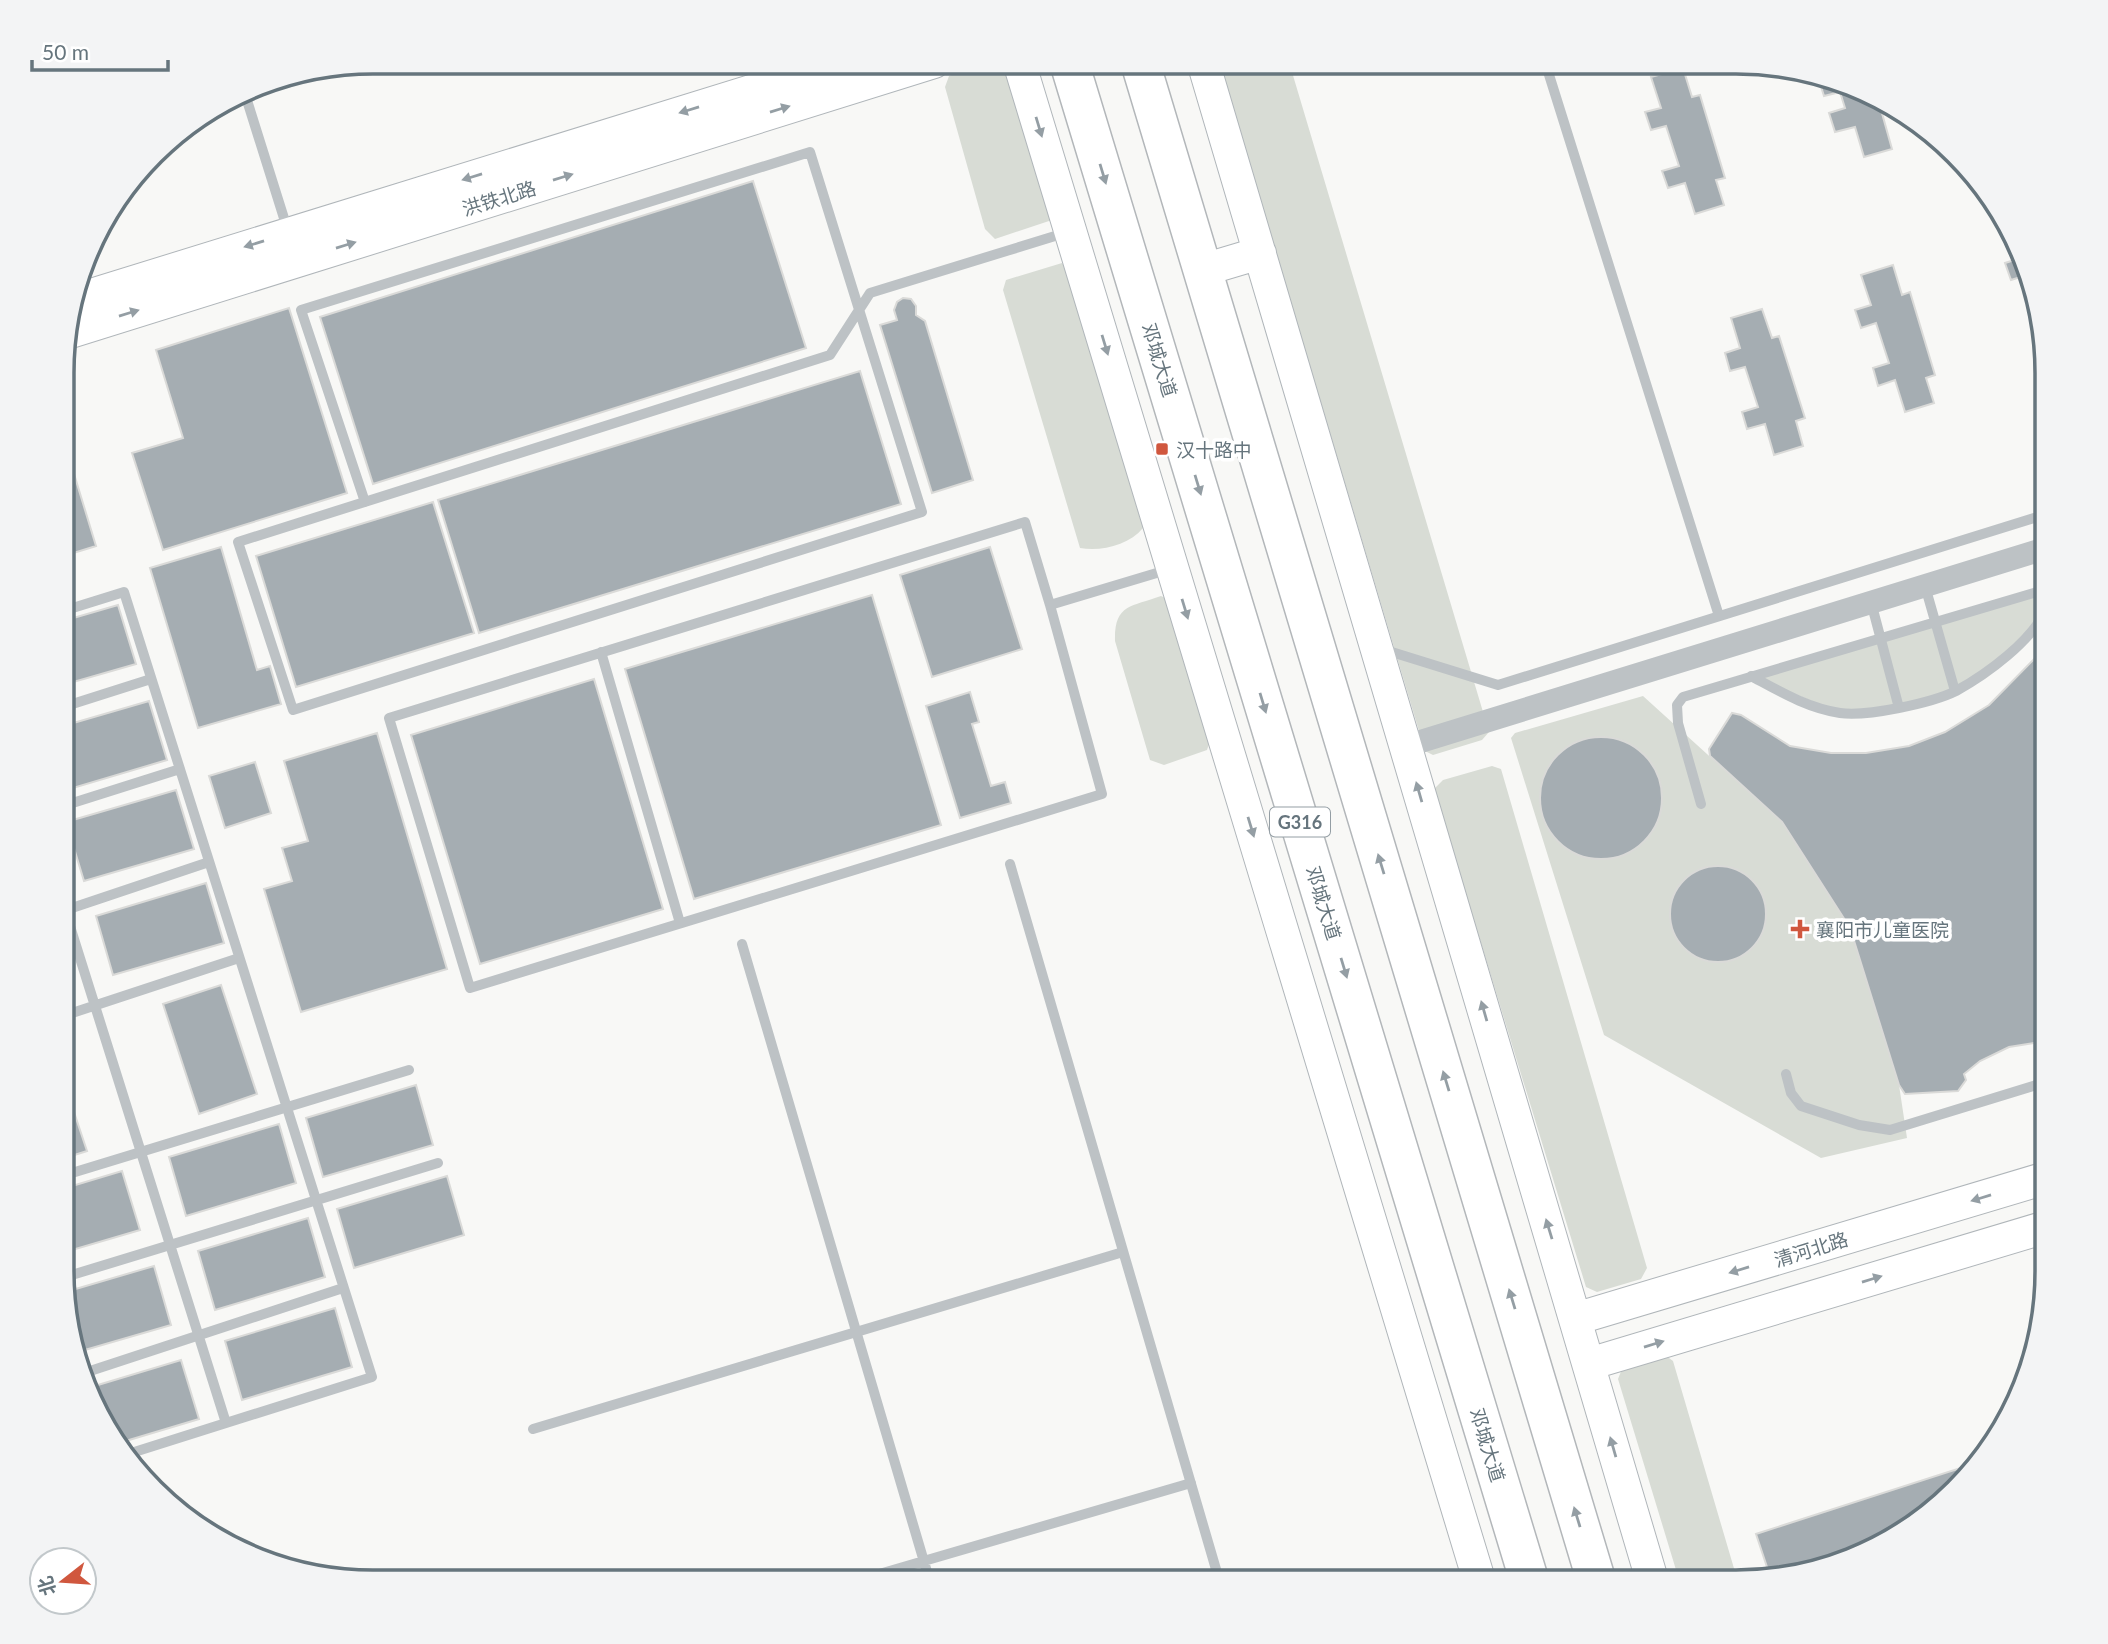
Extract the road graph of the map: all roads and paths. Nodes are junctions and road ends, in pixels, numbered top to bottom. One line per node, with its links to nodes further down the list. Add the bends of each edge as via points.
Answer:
1 (809, 74): 10 (street, 洪铁北路, one-way to 10)
2 (892, 74): 10 (street, 洪铁北路, one-way to 2)
3 (1023, 74): 9 (street, one-way to 9)
4 (1073, 74): 77 (highway, 邓城大道 / G316, one-way to 77)
5 (1144, 74): 12 (highway)
6 (1207, 74): 11 (street)
7 (1549, 74): 25 (lane)
8 (247, 101): 10 (lane)
9 (1070, 231): 14 (lane, via 870,293); 19 (street, one-way to 19)
10 (292, 247): 13 (street, 洪铁北路, one-way to 13); 15 (street, 洪铁北路, one-way to 10)
11 (1260, 253): 12 (street); 29 (street)
12 (1203, 270): 78 (highway, one-way to 12)
13 (83, 298)
14 (860, 309): 16 (lane, via 830,355); 16 (lane, via 810,152 301,310); 16 (lane, via 922,512 293,710 238,542)
15 (77, 329)
16 (365, 502)
17 (2035, 518): 25 (lane)
18 (2035, 552): 20 (street)
19 (1173, 569): 23 (lane); 76 (street, one-way to 76)
20 (1925, 586): 22 (street); 26 (lane)
21 (2035, 593): 26 (lane)
22 (1871, 602): 28 (lane); 36 (street)
23 (1050, 605): 30 (lane, via 1025,522); 43 (lane, via 1101,794)
24 (74, 608): 32 (lane, via 124,592)
25 (1719, 616): 29 (lane, via 1498,685)
26 (1935, 622): 28 (lane); 33 (lane)
27 (2035, 627): 33 (lane, via 2020,645)
28 (1881, 637): 31 (lane); 35 (lane)
29 (1376, 647): 36 (street)
30 (601, 652): 43 (lane); 43 (lane, via 389,718 470,988)
31 (1751, 676): 35 (lane, via 1802,704 1841,713); 39 (lane, via 1683,697 1677,705)
32 (152, 679): 34 (lane); 37 (lane)
33 (1955, 691): 35 (lane)
34 (74, 704)
35 (1899, 708)
36 (1406, 746): 63 (street, one-way to 36)
37 (180, 769): 38 (lane); 40 (lane)
38 (74, 803)
39 (1701, 804)
40 (209, 862): 42 (lane); 46 (lane)
41 (1010, 864): 60 (lane)
42 (74, 905)
43 (680, 923)
44 (74, 943): 47 (lane)
45 (742, 944): 64 (lane)
46 (239, 958): 47 (lane); 52 (lane)
47 (94, 1006): 48 (lane); 53 (lane)
48 (74, 1012)
49 (409, 1070): 52 (lane)
50 (1786, 1074): 51 (lane, via 1791,1093 1801,1106 1889,1130)
51 (2035, 1085)
52 (287, 1108): 53 (lane); 57 (lane)
53 (141, 1152): 55 (lane); 59 (lane)
54 (438, 1163): 57 (lane)
55 (74, 1172)
56 (2035, 1181): 63 (street, 清河北路, one-way to 63)
57 (316, 1200): 59 (lane); 62 (lane)
58 (2035, 1230): 66 (street, one-way to 58)
59 (170, 1245): 61 (lane); 65 (lane)
60 (1123, 1252): 64 (lane); 71 (lane)
61 (74, 1274)
62 (343, 1288): 65 (lane); 68 (lane, via 372,1377)
63 (1576, 1320): 66 (street)
64 (856, 1331): 69 (lane); 72 (lane)
65 (198, 1336): 67 (lane); 68 (lane)
66 (1589, 1364): 79 (street, one-way to 66)
67 (90, 1371)
68 (226, 1423): 70 (lane)
69 (533, 1429)
70 (134, 1452)
71 (1191, 1483): 72 (lane); 75 (lane)
72 (924, 1562): 73 (lane); 74 (lane)
73 (895, 1570)
74 (926, 1570)
75 (1216, 1570)
76 (1476, 1570)
77 (1526, 1570)
78 (1593, 1570)
79 (1649, 1570)

